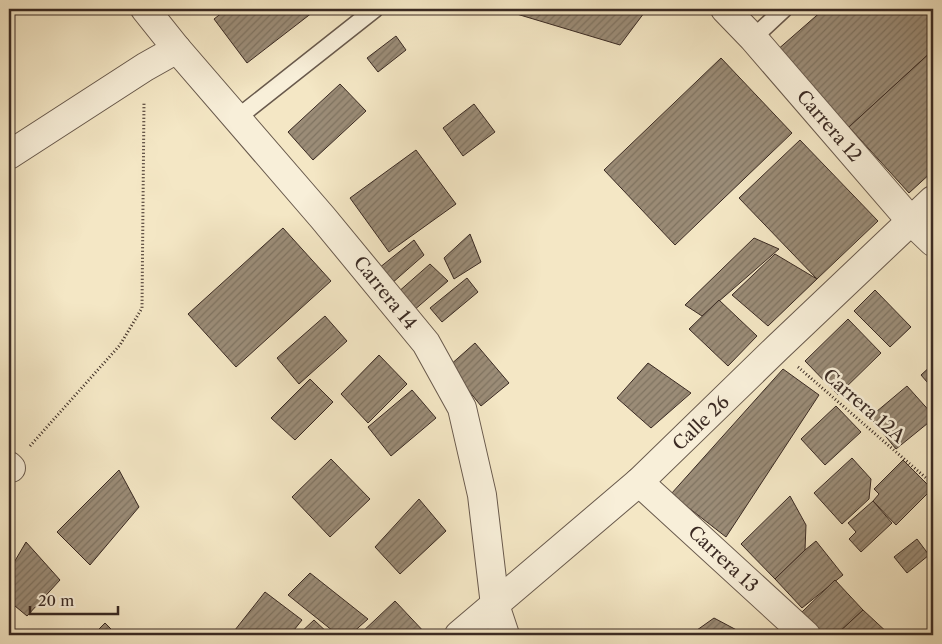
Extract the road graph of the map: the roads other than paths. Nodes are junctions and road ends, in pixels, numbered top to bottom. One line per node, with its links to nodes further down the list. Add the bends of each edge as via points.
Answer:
1 (145, 9): 6 (street, Carrera 14)
2 (375, 9): 7 (lane)
3 (725, 9): 5 (street, Carrera 12)
4 (784, 9): 5 (lane)
5 (753, 38): 10 (street, Carrera 12)
6 (177, 49): 7 (street, Carrera 14); 8 (street)
7 (237, 118): 13 (street, Carrera 14, via 426,343 462,408 482,495)
8 (9, 154)
9 (933, 200): 10 (street, Calle 26)
10 (911, 221): 11 (street, Carrera 12); 12 (street, Calle 26)
11 (933, 242)
12 (640, 482): 13 (street, Calle 26); 16 (street, Carrera 13)
13 (495, 605): 14 (street, Calle 26); 15 (street, Carrera 14)
14 (459, 635)
15 (505, 635)
16 (806, 635)

